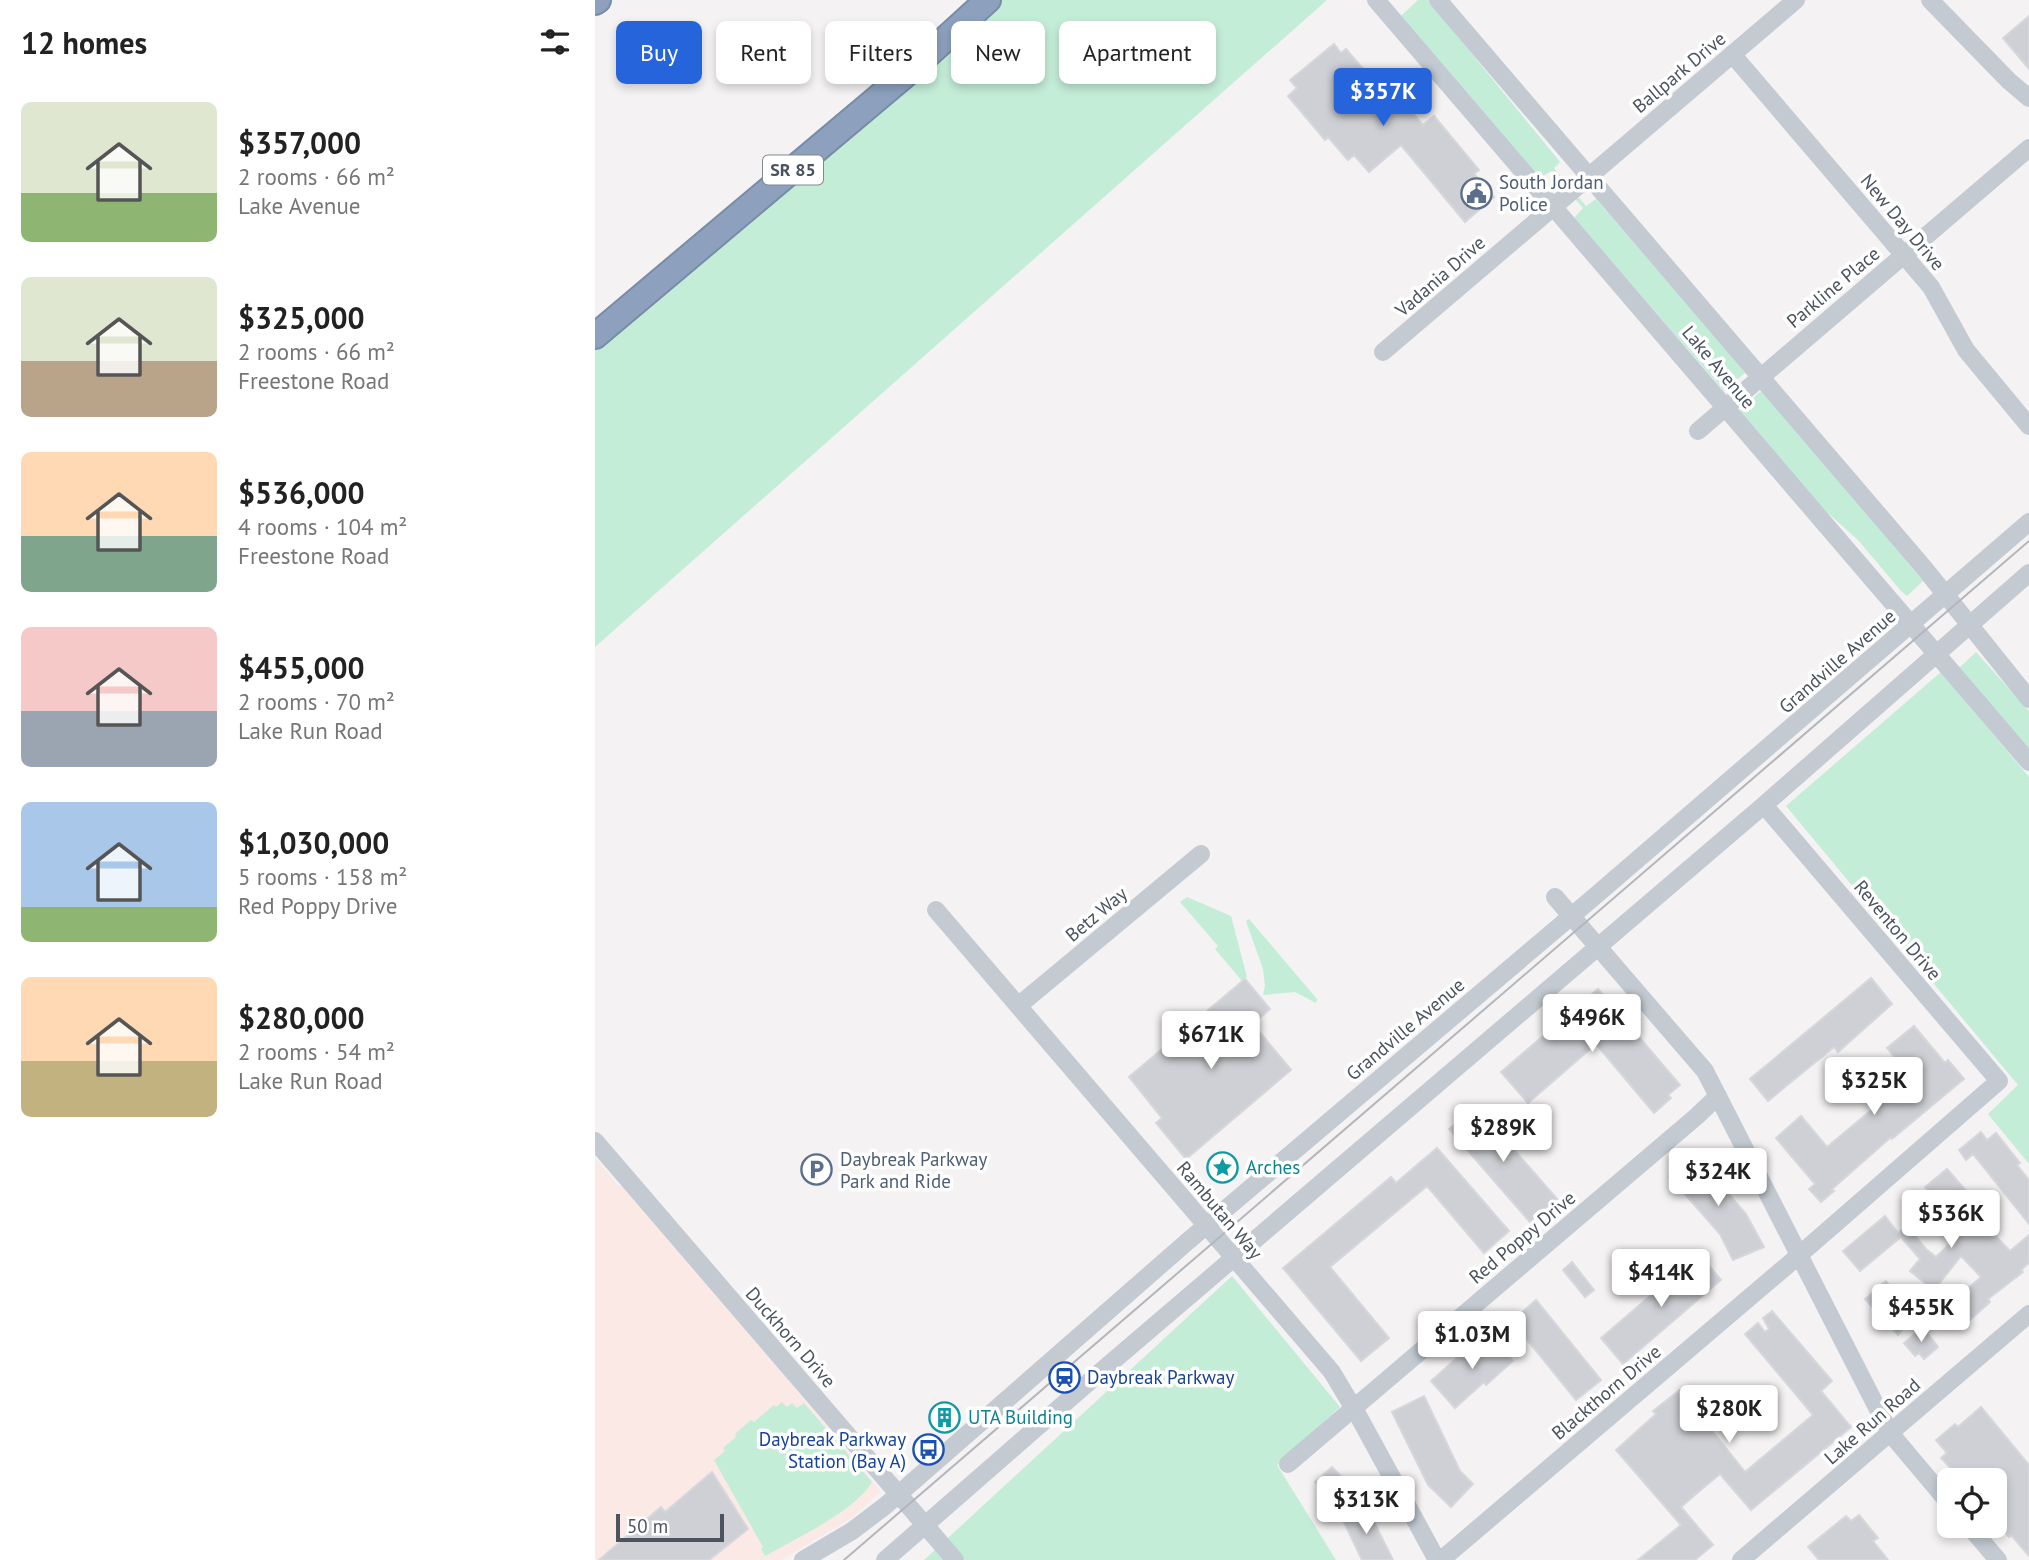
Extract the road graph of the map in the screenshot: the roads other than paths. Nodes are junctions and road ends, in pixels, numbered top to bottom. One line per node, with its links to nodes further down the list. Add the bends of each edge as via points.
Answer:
1 (988, 0): 13 (highway, SR 85)
2 (1401, 0): 6 (street)
3 (1438, 0): 10 (street, Lake Avenue)
4 (1796, 0): 7 (street, Ballpark Drive)
5 (1930, 0): 8 (street)
6 (1382, 6): 11 (street, Lake Avenue)
7 (1732, 54): 10 (street, Ballpark Drive); 12 (street, New Day Drive)
8 (2029, 98)
9 (2029, 148): 12 (street, Parkline Place)
10 (1589, 176): 11 (street, Vadania Drive); 15 (street, Lake Avenue)
11 (1553, 207): 14 (street, Vadania Drive); 16 (street, Lake Avenue)
12 (1904, 255): 15 (street, Parkline Place); 17 (street, New Day Drive, via 1938,297 1966,350)
13 (595, 336)
14 (1383, 352)
15 (1761, 376): 16 (street); 21 (street, Lake Avenue)
16 (1726, 407): 18 (street); 22 (street, Lake Avenue)
17 (2029, 426)
18 (1698, 431)
19 (2029, 522): 21 (street, Grandville Avenue)
20 (2029, 573): 23 (street)
21 (1946, 595): 22 (street, Grandville Avenue); 23 (street, Lake Avenue)
22 (1911, 625): 24 (street, Lake Avenue); 31 (street, Grandville Avenue)
23 (1969, 625): 24 (street); 25 (street, Lake Avenue)
24 (1937, 654): 26 (street, Lake Avenue); 27 (street)
25 (2029, 699)
26 (2029, 762)
27 (1764, 805): 32 (street); 34 (street, Reventon Drive)
28 (1201, 854): 33 (street, Betz Way)
29 (1555, 897): 31 (street)
30 (936, 911): 33 (street, Rambutan Way)
31 (1572, 917): 32 (street); 37 (street, Grandville Avenue)
32 (1598, 947): 35 (street, via 1705,1071); 39 (street)
33 (1018, 1006): 37 (street, Rambutan Way)
34 (1999, 1081): 38 (street, Blackthorn Drive)
35 (1718, 1096): 38 (street); 41 (street, Red Poppy Drive)
36 (595, 1141): 45 (street, Duckhorn Drive)
37 (1206, 1226): 39 (street, Rambutan Way); 45 (street, Grandville Avenue)
38 (1798, 1256): 42 (street); 51 (street, Blackthorn Drive)
39 (1233, 1257): 41 (street, Rambutan Way, via 1332,1372); 46 (street)
40 (2029, 1314): 42 (street, Lake Run Road)
41 (1353, 1408): 43 (street, Red Poppy Drive); 51 (street, Rambutan Way)
42 (1890, 1433): 44 (street); 52 (street, Lake Run Road)
43 (1288, 1464)
44 (1937, 1489)
45 (898, 1494): 46 (street, Duckhorn Drive); 48 (street, Grandville Avenue, via 859,1526)
46 (924, 1526): 49 (street); 50 (street, Duckhorn Drive)
47 (1979, 1538): 53 (street)
48 (803, 1560)
49 (885, 1560)
50 (955, 1560)
51 (1439, 1560)
52 (1741, 1560)
53 (1998, 1560)

